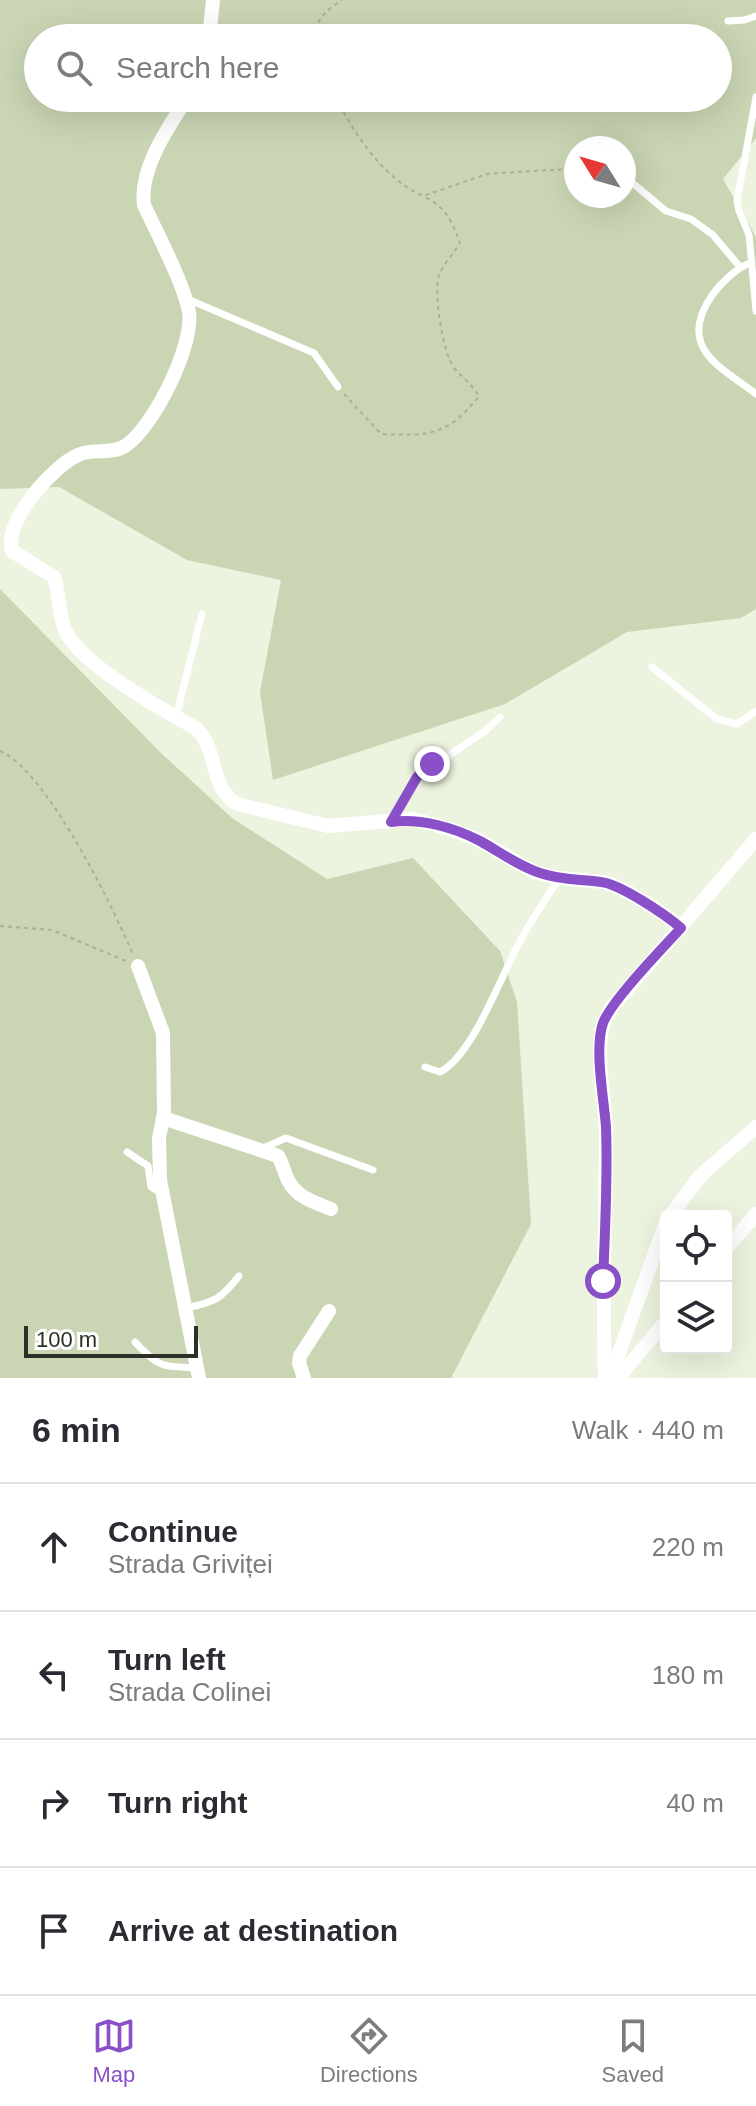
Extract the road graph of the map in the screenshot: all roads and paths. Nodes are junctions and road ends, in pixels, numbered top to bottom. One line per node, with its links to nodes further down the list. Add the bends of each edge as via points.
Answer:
1 (213, 0): 5 (street)
2 (342, 0): 6 (path)
3 (756, 16): 4 (lane)
4 (728, 21)
5 (210, 24)
6 (318, 24)
7 (756, 97): 13 (lane, via 737,201 749,235)
8 (179, 112): 15 (street, via 142,189)
9 (346, 112): 12 (path, via 387,172)
10 (564, 169): 12 (path, via 487,174)
11 (636, 186): 14 (lane, via 666,211 691,219 713,235)
12 (423, 196): 17 (path, via 451,219 460,243 439,275 441,322 453,366 479,396 452,426 413,436 381,434)
13 (750, 263): 14 (lane); 16 (lane)
14 (740, 267): 18 (lane, via 716,288 703,315 700,342)
15 (184, 298): 17 (lane, via 314,353); 22 (street, via 188,334 177,370 136,437 122,448 80,453 64,464 26,505 10,543 12,551 54,577 62,624 86,656)
16 (756, 311)
17 (338, 387)
18 (756, 394)
19 (202, 614): 22 (lane)
20 (652, 667): 21 (lane, via 717,719 737,724)
21 (756, 711)
22 (176, 717): 25 (street, via 205,737 220,788 237,804 328,826)
23 (500, 717): 25 (lane, via 417,777)
24 (0, 751): 30 (path, via 41,787 89,863)
25 (391, 822): 27 (street, via 412,819 445,828)
26 (756, 839): 29 (street)
27 (559, 879): 29 (street, via 609,883); 31 (lane, via 456,1058 440,1072)
28 (0, 926): 30 (path, via 52,930)
29 (681, 928): 50 (street, via 613,1006 602,1027 602,1305)
30 (138, 966): 32 (street, via 163,1033)
31 (425, 1067)
32 (163, 1118): 34 (street); 37 (street, via 158,1161)
33 (756, 1127): 39 (street, via 700,1176)
34 (259, 1150): 36 (lane, via 286,1138); 38 (street, via 278,1156 300,1196)
35 (127, 1152): 37 (lane, via 144,1161 151,1187)
36 (373, 1170)
37 (163, 1194): 44 (street)
38 (331, 1209)
39 (674, 1210)
40 (756, 1214): 42 (street)
41 (660, 1238): 50 (street)
42 (732, 1242)
43 (239, 1276): 44 (lane, via 224,1296)
44 (186, 1308): 48 (street)
45 (329, 1311): 49 (street, via 300,1356)
46 (660, 1328): 51 (street)
47 (135, 1342): 48 (lane, via 162,1366)
48 (198, 1373)
49 (304, 1378)
50 (608, 1378)
51 (618, 1378)

